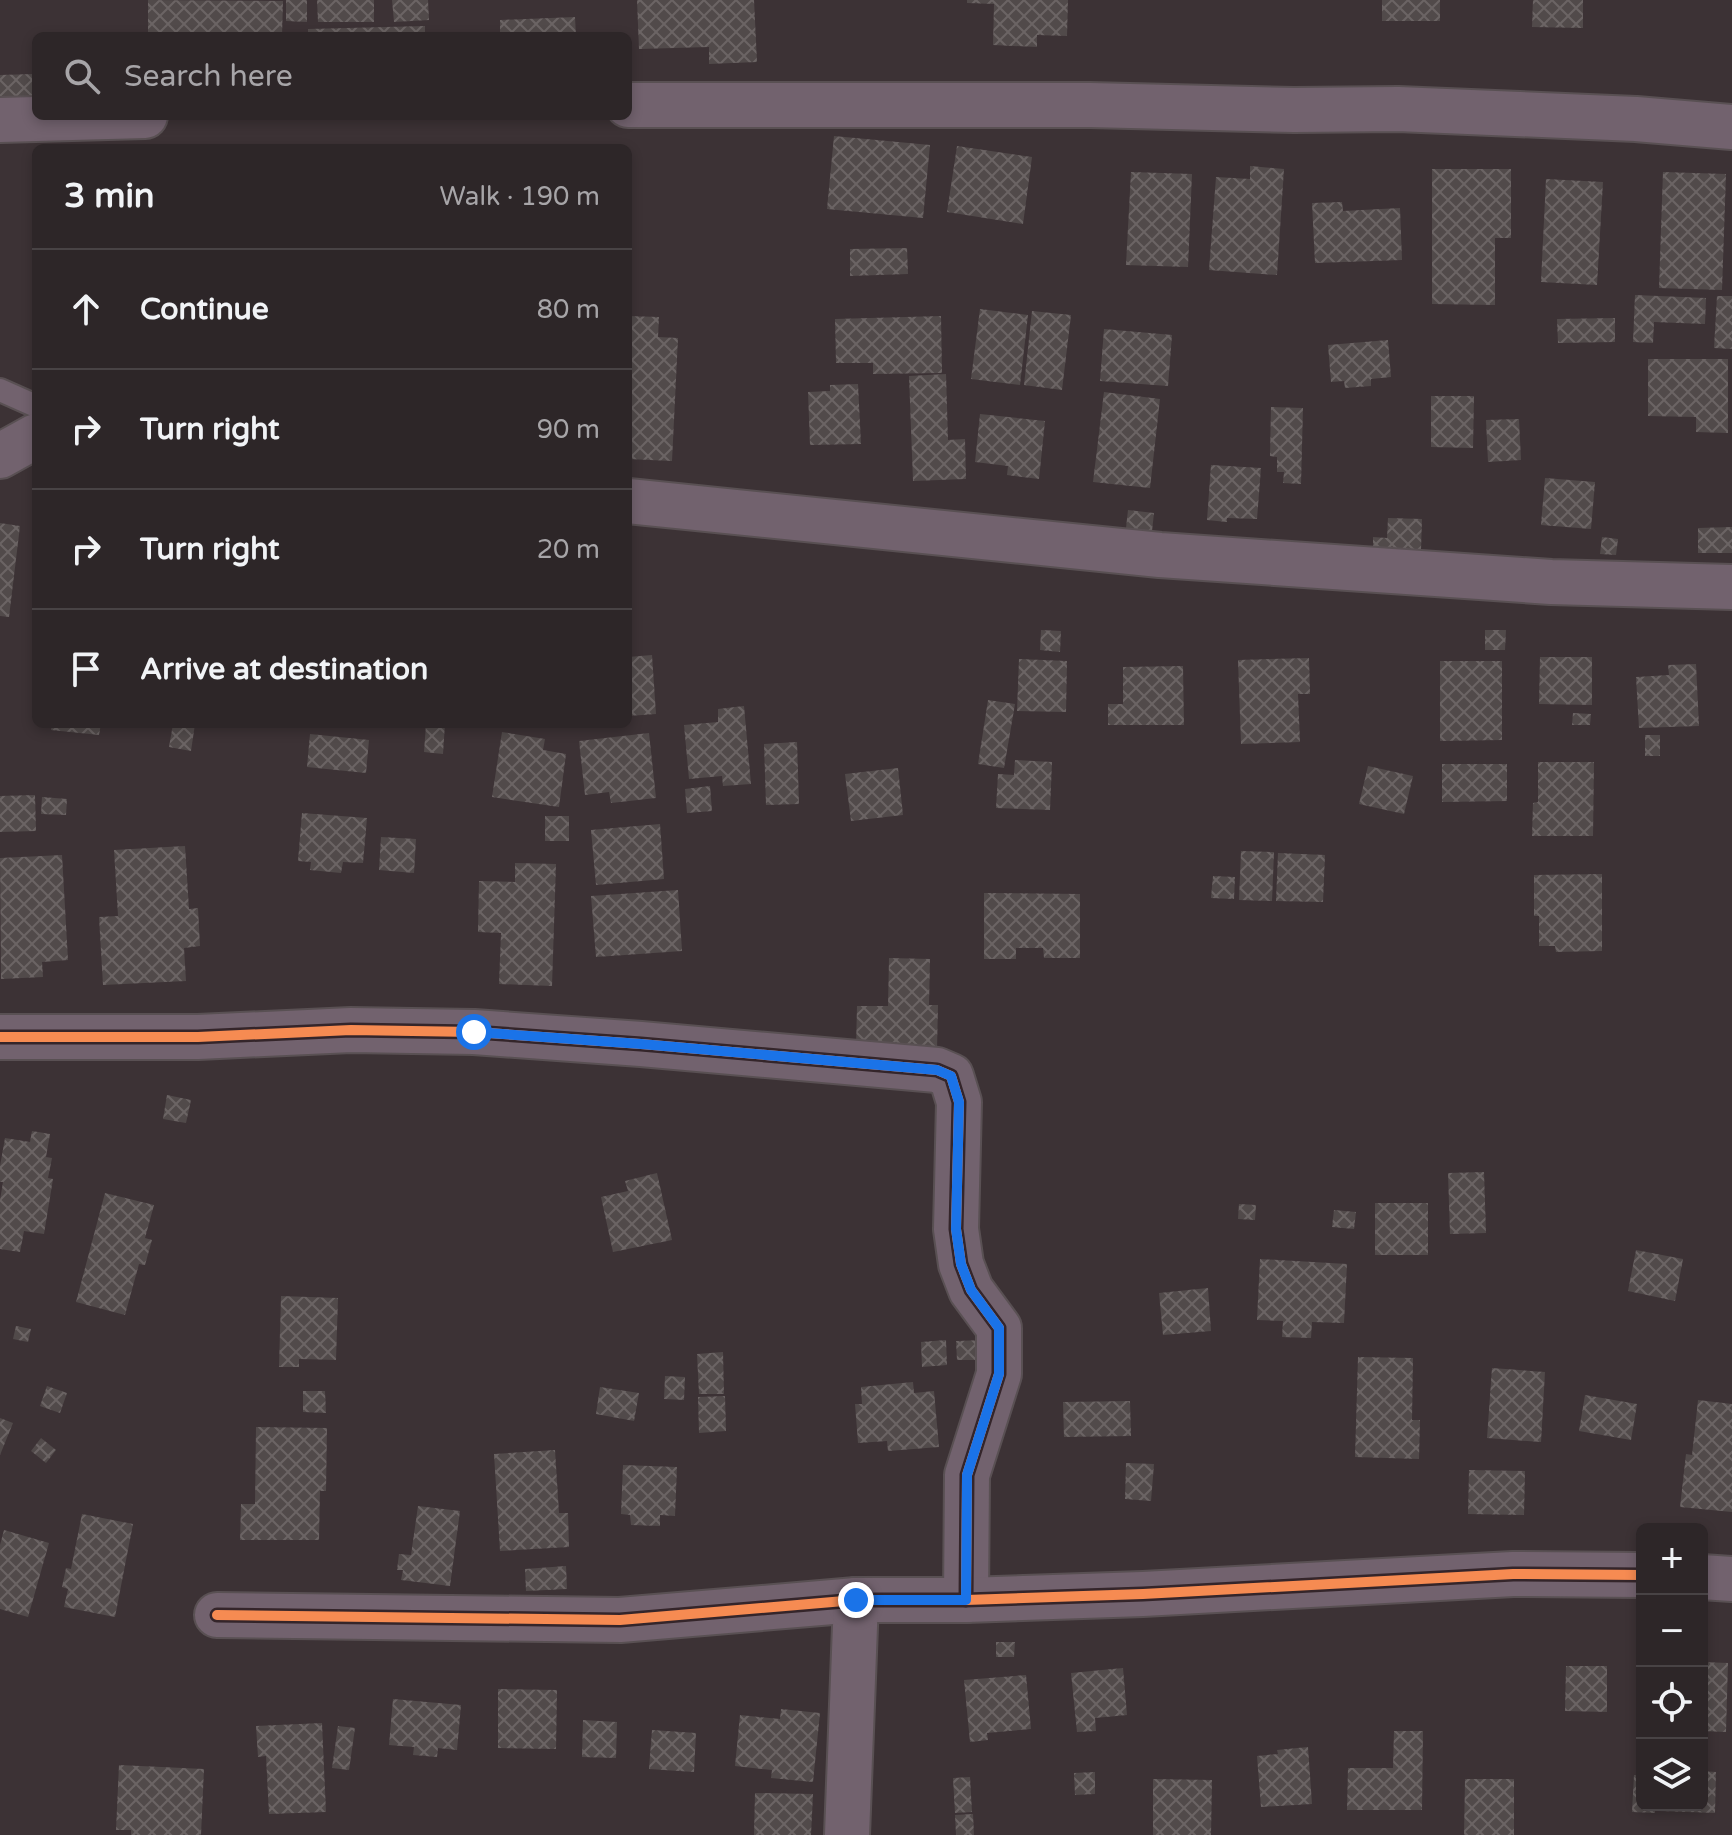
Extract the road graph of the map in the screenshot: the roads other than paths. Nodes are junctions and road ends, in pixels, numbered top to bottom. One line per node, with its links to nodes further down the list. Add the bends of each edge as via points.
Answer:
1 (632, 105): 4 (street, via 1398,109)
2 (32, 119): 3 (street)
3 (0, 120)
4 (1732, 127)
5 (0, 390): 6 (lane)
6 (32, 404)
7 (32, 438): 8 (street)
8 (0, 456)
9 (632, 501): 10 (street, via 1160,555 1551,582)
10 (1732, 587)
11 (0, 1037): 16 (street, via 474,1032 937,1070 951,1076 959,1102 956,1229 961,1264 971,1290 999,1328 999,1374 967,1475)
12 (1636, 1575): 16 (street, via 1513,1574)
13 (1708, 1577): 14 (street)
14 (1732, 1579)
15 (856, 1600): 16 (street); 17 (street, via 620,1620); 18 (street)
16 (966, 1600)
17 (217, 1615)
18 (847, 1835)

